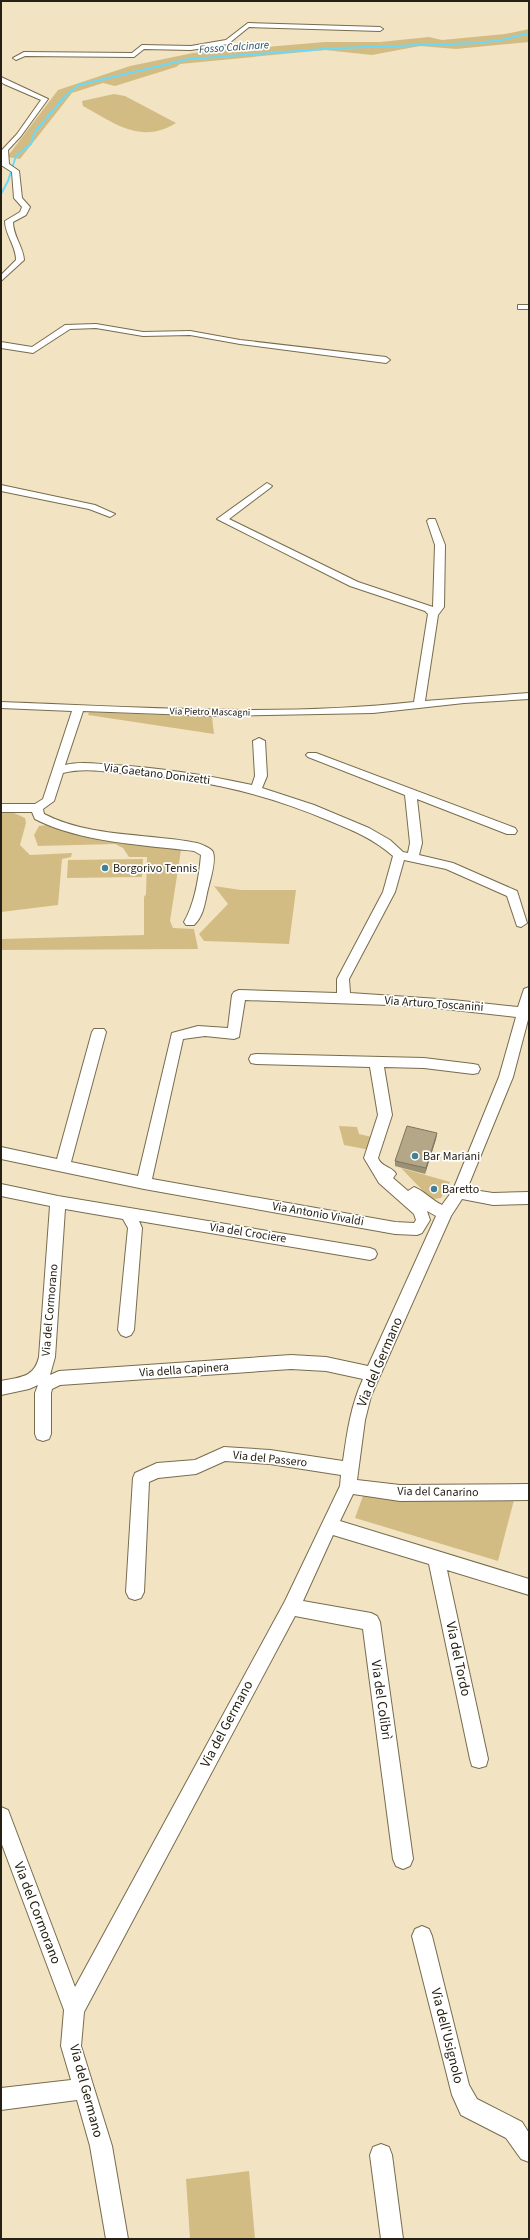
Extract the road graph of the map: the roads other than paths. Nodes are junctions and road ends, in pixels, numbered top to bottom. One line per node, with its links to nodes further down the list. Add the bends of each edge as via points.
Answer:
1 (380, 30): 2 (street, via 248,25 228,42 192,48 142,47 134,55 24,54)
2 (16, 58)
3 (4, 84): 4 (street, via 44,99 5,150)
4 (3, 163): 5 (street, via 15,172 18,198 26,207 23,213 9,221 8,228 21,251 20,260)
5 (1, 279)
6 (1, 345): 7 (street, via 33,350 68,327 96,326 143,334 190,333 240,342)
7 (386, 360)
8 (267, 486): 12 (street, via 222,519 354,584 429,609)
9 (1, 488): 10 (street, via 92,507)
10 (110, 514)
11 (432, 520): 12 (street, via 440,546 439,607)
12 (434, 614): 15 (street)
13 (529, 696): 15 (street, Via Pietro Mascagni)
14 (1, 705): 16 (street, Via Pietro Mascagni)
15 (419, 705): 16 (street, Via Pietro Mascagni, via 373,710 218,713)
16 (78, 709): 19 (street)
17 (259, 741): 20 (street, via 260,776)
18 (312, 755): 21 (street)
19 (57, 771): 20 (street, Via Gaetano Donizetti, via 73,767 153,771 206,778); 23 (street, via 48,801)
20 (256, 790): 25 (street, Via Gaetano Donizetti, via 310,808 365,831 386,843)
21 (411, 794): 24 (street); 26 (street, via 416,843)
22 (1, 808): 23 (street)
23 (37, 808): 27 (street, via 39,816 58,826 127,839 197,847 207,853 206,870 195,917)
24 (511, 831)
25 (399, 855): 26 (street); 30 (street, via 389,892 343,979)
26 (413, 857): 28 (street, via 448,866 513,894)
27 (190, 922)
28 (521, 923)
29 (529, 992): 31 (street)
30 (344, 997): 31 (street, Via Arturo Toscanini); 39 (street, Via Arturo Toscanini, via 239,995 234,1034 199,1031 184,1032 178,1036)
31 (524, 1013): 41 (street, via 506,1077)
32 (99, 1032): 37 (street)
33 (256, 1059): 34 (street)
34 (376, 1062): 35 (street, via 424,1063); 38 (street, via 385,1115 371,1158 372,1164)
35 (474, 1069)
36 (1, 1152): 37 (street, Via Antonio Vivaldi)
37 (62, 1167): 39 (street, Via Antonio Vivaldi)
38 (382, 1172): 39 (street, Via Antonio Vivaldi, via 384,1180 420,1210 423,1223 417,1228 395,1228); 45 (street, via 390,1174 428,1205)
39 (144, 1183)
40 (1, 1190): 43 (street, Via del Crociere)
41 (459, 1192): 42 (street, via 492,1199); 45 (street)
42 (529, 1198)
43 (58, 1202): 44 (street, Via del Crociere); 49 (street, Via del Cormorano, via 47,1357 43,1372 29,1382)
44 (126, 1213): 46 (street, Via del Crociere); 47 (street, via 135,1228)
45 (445, 1213): 48 (street, Via del Germano)
46 (370, 1254)
47 (126, 1330)
48 (373, 1374): 50 (street, Via della Capinera, via 326,1364 291,1362 59,1378 46,1384 43,1393); 51 (street, Via del Germano, via 363,1396 357,1420)
49 (1, 1388)
50 (43, 1434)
51 (348, 1477): 52 (street, Via del Canarino, via 400,1493); 53 (street, Via del Germano); 56 (street, Via del Passero, via 270,1457 224,1454 196,1467 157,1471 141,1478)
52 (529, 1492)
53 (329, 1526): 54 (street); 57 (street, Via del Germano)
54 (436, 1559): 55 (street); 58 (street, Via del Tordo)
55 (529, 1587)
56 (135, 1592)
57 (292, 1607): 60 (street, Via del Colibrì, via 371,1622); 62 (street, Via del Germano, via 270,1643)
58 (479, 1759)
59 (1, 1817): 62 (street, Via del Cormorano)
60 (403, 1859)
61 (422, 1936): 65 (street, Via dell'Usignolo, via 459,2088 469,2107 514,2130)
62 (74, 2010): 63 (street, Via del Germano, via 71,2046)
63 (84, 2089): 64 (street); 67 (street, Via del Germano, via 101,2146)
64 (1, 2099)
65 (529, 2151)
66 (381, 2155): 68 (street)
67 (117, 2239)
68 (392, 2239)

